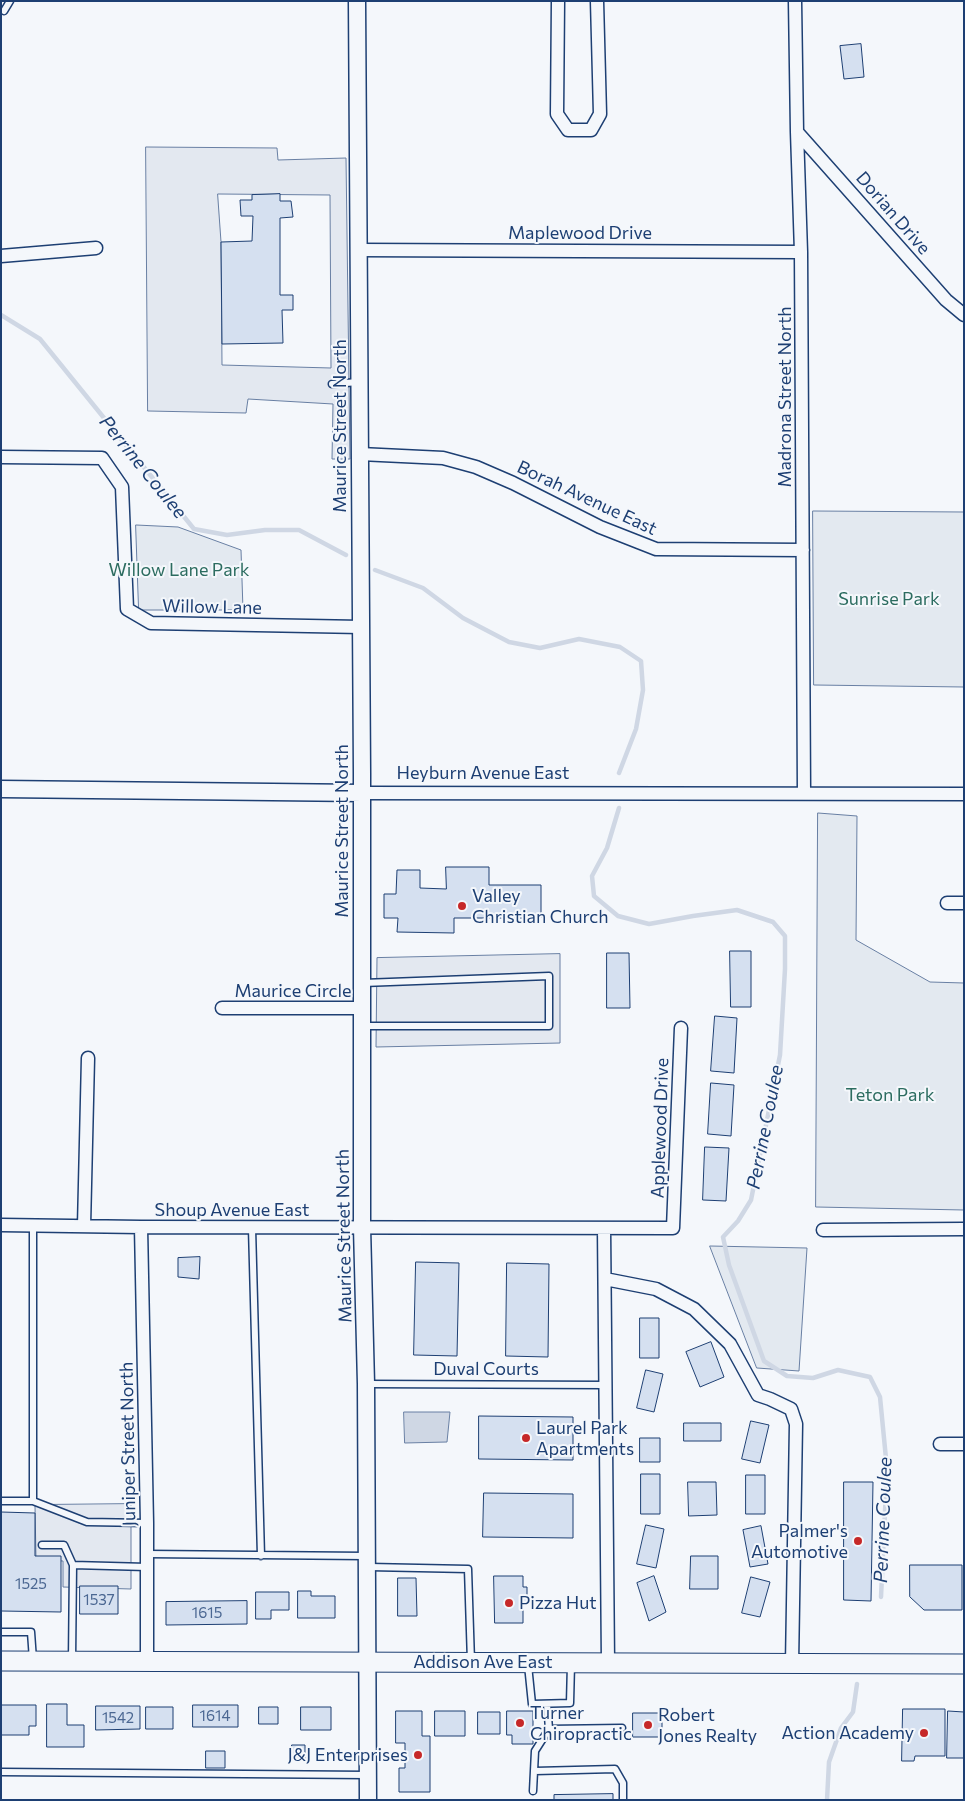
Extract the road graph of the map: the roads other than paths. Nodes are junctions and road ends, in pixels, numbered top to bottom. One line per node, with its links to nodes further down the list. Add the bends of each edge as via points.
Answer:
1 (10, 1): 6 (lane)
2 (358, 1): 9 (street, Maurice Street North, via 355,166)
3 (558, 1): 4 (street, via 557,114 568,130 590,130 600,114)
4 (598, 1)
5 (795, 1): 7 (street, Madrona Street North)
6 (4, 11)
7 (797, 132): 10 (street, Madrona Street North); 12 (street, Dorian Drive, via 946,300)
8 (96, 248): 11 (street)
9 (359, 250): 10 (street, Maplewood Drive); 13 (street, Maurice Street North)
10 (801, 252): 17 (street, Madrona Street North)
11 (1, 256)
12 (964, 315)
13 (360, 382): 14 (lane); 15 (street, Maurice Street North)
14 (332, 384)
15 (360, 454): 17 (street, Borah Avenue East, via 443,458 476,467 600,527 656,549); 18 (street, Maurice Street North)
16 (1, 457): 18 (street, Willow Lane, via 102,458 122,487 127,609 151,623)
17 (803, 550): 21 (street, Madrona Street North)
18 (361, 626): 20 (street, Maurice Street North)
19 (1, 789): 20 (street, Heyburn Avenue East)
20 (362, 793): 21 (street, Heyburn Avenue East); 25 (street, Maurice Street North)
21 (804, 793): 22 (street, Heyburn Avenue East)
22 (964, 794)
23 (947, 903): 24 (street)
24 (964, 903)
25 (363, 983): 27 (street, Maurice Street North); 28 (lane, via 549,976 549,1026)
26 (222, 1008): 27 (street, Maurice Circle)
27 (363, 1008): 28 (street, Maurice Street North)
28 (363, 1026): 35 (street, Maurice Street North)
29 (681, 1028): 38 (street, Applewood Drive)
30 (88, 1058): 33 (street)
31 (1, 1225): 32 (street, Shoup Avenue East)
32 (33, 1226): 33 (street, Shoup Avenue East); 47 (lane)
33 (84, 1226): 34 (street, Shoup Avenue East)
34 (142, 1227): 36 (street, Shoup Avenue East); 48 (street, Juniper Street North)
35 (362, 1227): 36 (street, Shoup Avenue East); 37 (street, Shoup Avenue East); 42 (street, Maurice Street North)
36 (252, 1228): 50 (lane)
37 (604, 1228): 38 (street, Shoup Avenue East); 41 (street)
38 (673, 1228)
39 (964, 1229): 40 (street)
40 (823, 1230)
41 (605, 1279): 43 (street); 64 (street, via 656,1289 694,1309 730,1344 758,1395 791,1409 796,1424)
42 (366, 1384): 43 (lane, Duval Courts); 52 (street, Maurice Street North)
43 (606, 1385): 63 (street)
44 (940, 1444): 45 (street)
45 (964, 1444)
46 (1, 1501): 47 (lane)
47 (33, 1501): 48 (lane, via 86,1522)
48 (147, 1523): 51 (street, Juniper Street North)
49 (42, 1545): 53 (lane, via 64,1545)
50 (261, 1556): 51 (lane); 52 (lane)
51 (147, 1561): 53 (lane); 58 (street, Juniper Street North)
52 (367, 1562): 59 (street, Maurice Street North); 60 (lane, via 468,1569)
53 (73, 1566): 57 (lane)
54 (1, 1632): 56 (lane, via 31,1632)
55 (1, 1661): 56 (main road, Addison Ave East)
56 (33, 1661): 57 (main road, Addison Ave East)
57 (72, 1661): 58 (main road, Addison Ave East)
58 (147, 1661): 59 (main road, Addison Ave East)
59 (368, 1661): 60 (main road, Addison Ave East); 71 (street, Maurice Street North)
60 (471, 1662): 61 (main road, Addison Ave East)
61 (528, 1663): 62 (main road, Addison Ave East); 66 (lane, via 532,1704)
62 (571, 1663): 63 (main road, Addison Ave East); 66 (lane, via 570,1704)
63 (608, 1663): 64 (main road, Addison Ave East)
64 (792, 1664): 65 (main road, Addison Ave East)
65 (964, 1664)
66 (547, 1704): 68 (lane)
67 (622, 1728): 68 (lane)
68 (549, 1730): 69 (lane, via 535,1751)
69 (534, 1771): 72 (lane); 74 (lane, via 615,1769 623,1783)
70 (1, 1772): 71 (lane)
71 (368, 1775): 73 (street, Maurice Street North)
72 (534, 1791)
73 (368, 1800)
74 (623, 1800)

